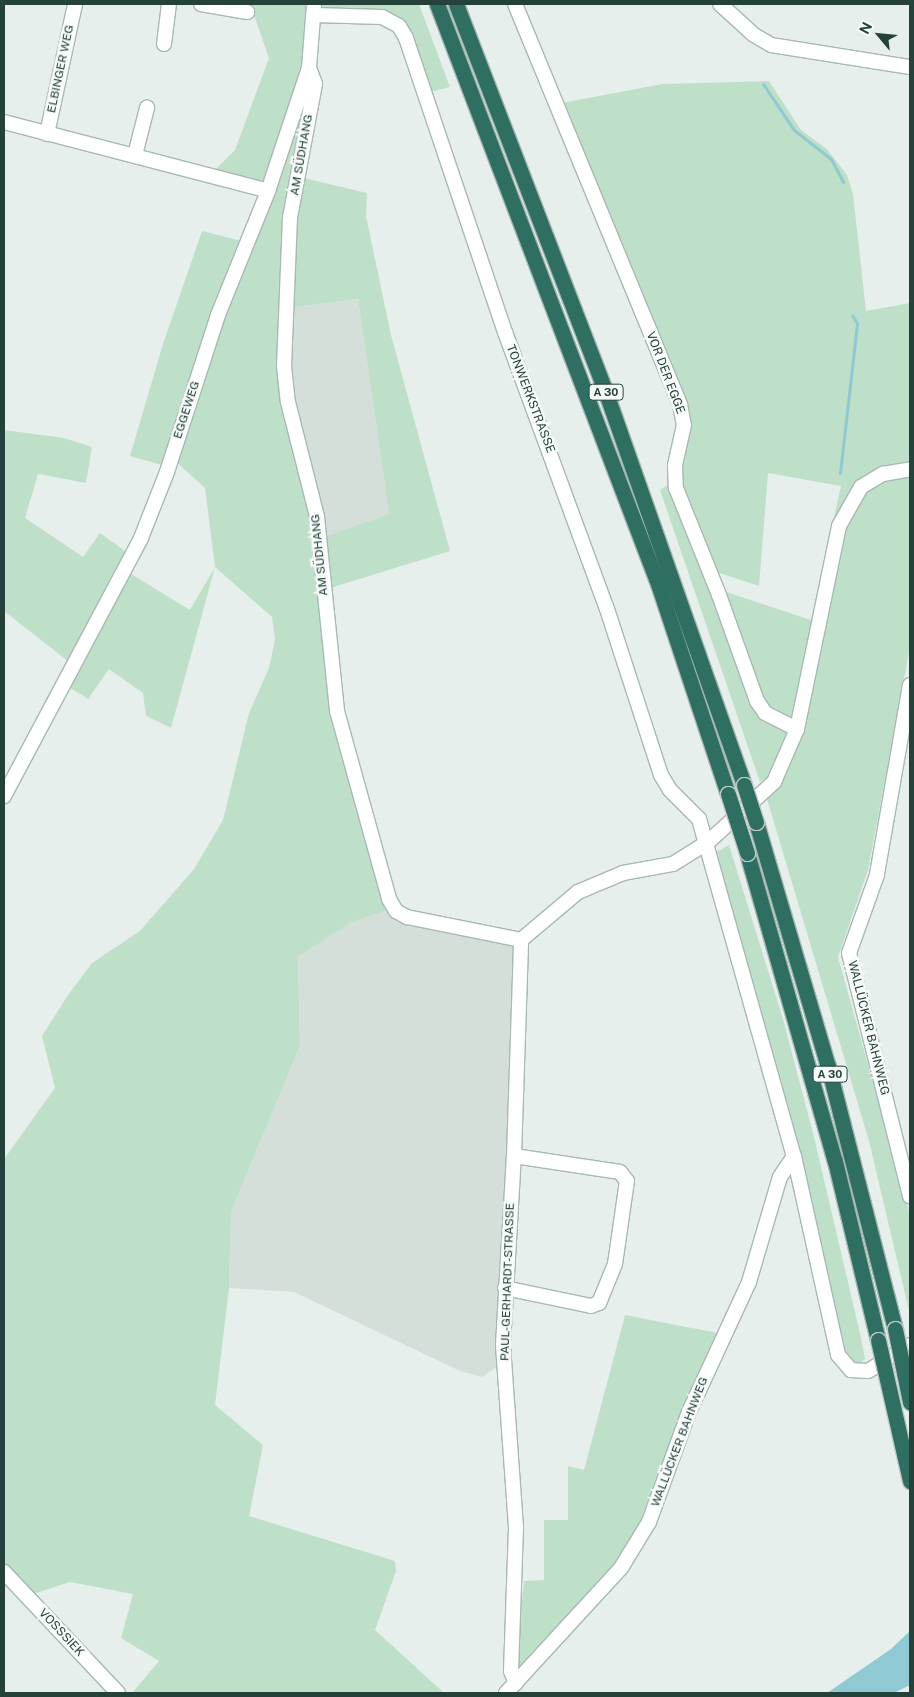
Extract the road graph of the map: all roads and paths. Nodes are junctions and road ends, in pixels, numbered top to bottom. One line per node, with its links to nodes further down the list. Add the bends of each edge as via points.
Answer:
1 (76, 4): 15 (street, ELBINGER WEG)
2 (169, 4): 10 (street)
3 (201, 4): 9 (street)
4 (437, 4): 30 (highway, A 30, bridge, via 651,566 747,853 830,1143)
5 (456, 4): 29 (highway, A 30, bridge, via 606,394 744,785 828,1066 895,1329)
6 (515, 4): 20 (street, VOR DER EGGE, via 680,405 684,425 675,465 676,488 720,595 757,701 765,713)
7 (720, 4): 11 (street, via 754,35 771,45)
8 (314, 9): 12 (street, EGGEWEG); 22 (street, TONWERKSTRASSE, via 382,17 399,26 406,38 505,332 607,609 661,775 670,790 699,819)
9 (246, 12)
10 (164, 44)
11 (910, 67)
12 (309, 68): 17 (street, EGGEWEG); 23 (street, AM SÜDHANG, via 314,84 290,217 284,366 288,402 317,517 337,711 389,899 396,911 407,917)
13 (147, 108): 16 (street)
14 (4, 122): 15 (street)
15 (47, 134): 16 (street)
16 (135, 156): 17 (street)
17 (268, 191): 21 (street, EGGEWEG, via 218,315 167,472 141,538)
18 (910, 469): 20 (street, via 883,474 861,487 839,526)
19 (910, 685): 26 (street, WALLÜCKER BAHNWEG, via 877,875 849,953)
20 (797, 729): 22 (street, via 774,782)
21 (4, 796)
22 (708, 843): 23 (street, via 672,864 623,873 578,892); 25 (street)
23 (521, 940): 24 (street, PAUL-GERHARDT-STRASSE)
24 (514, 1156): 27 (street, PAUL-GERHARDT-STRASSE); 27 (street, via 620,1172 627,1181 615,1264 599,1303 591,1306)
25 (794, 1156): 28 (street, via 838,1356 844,1365 857,1373 868,1371); 32 (street, WALLÜCKER BAHNWEG, via 780,1177 749,1282 689,1412 649,1522 621,1568)
26 (910, 1196)
27 (505, 1288): 32 (street, PAUL-GERHARDT-STRASSE, via 502,1345 516,1527 511,1671)
28 (910, 1345)
29 (910, 1402)
30 (910, 1481)
31 (4, 1572): 33 (street, VOSSSIEK)
32 (516, 1682): 34 (street, WALLÜCKER BAHNWEG)
33 (118, 1693)
34 (506, 1693)

